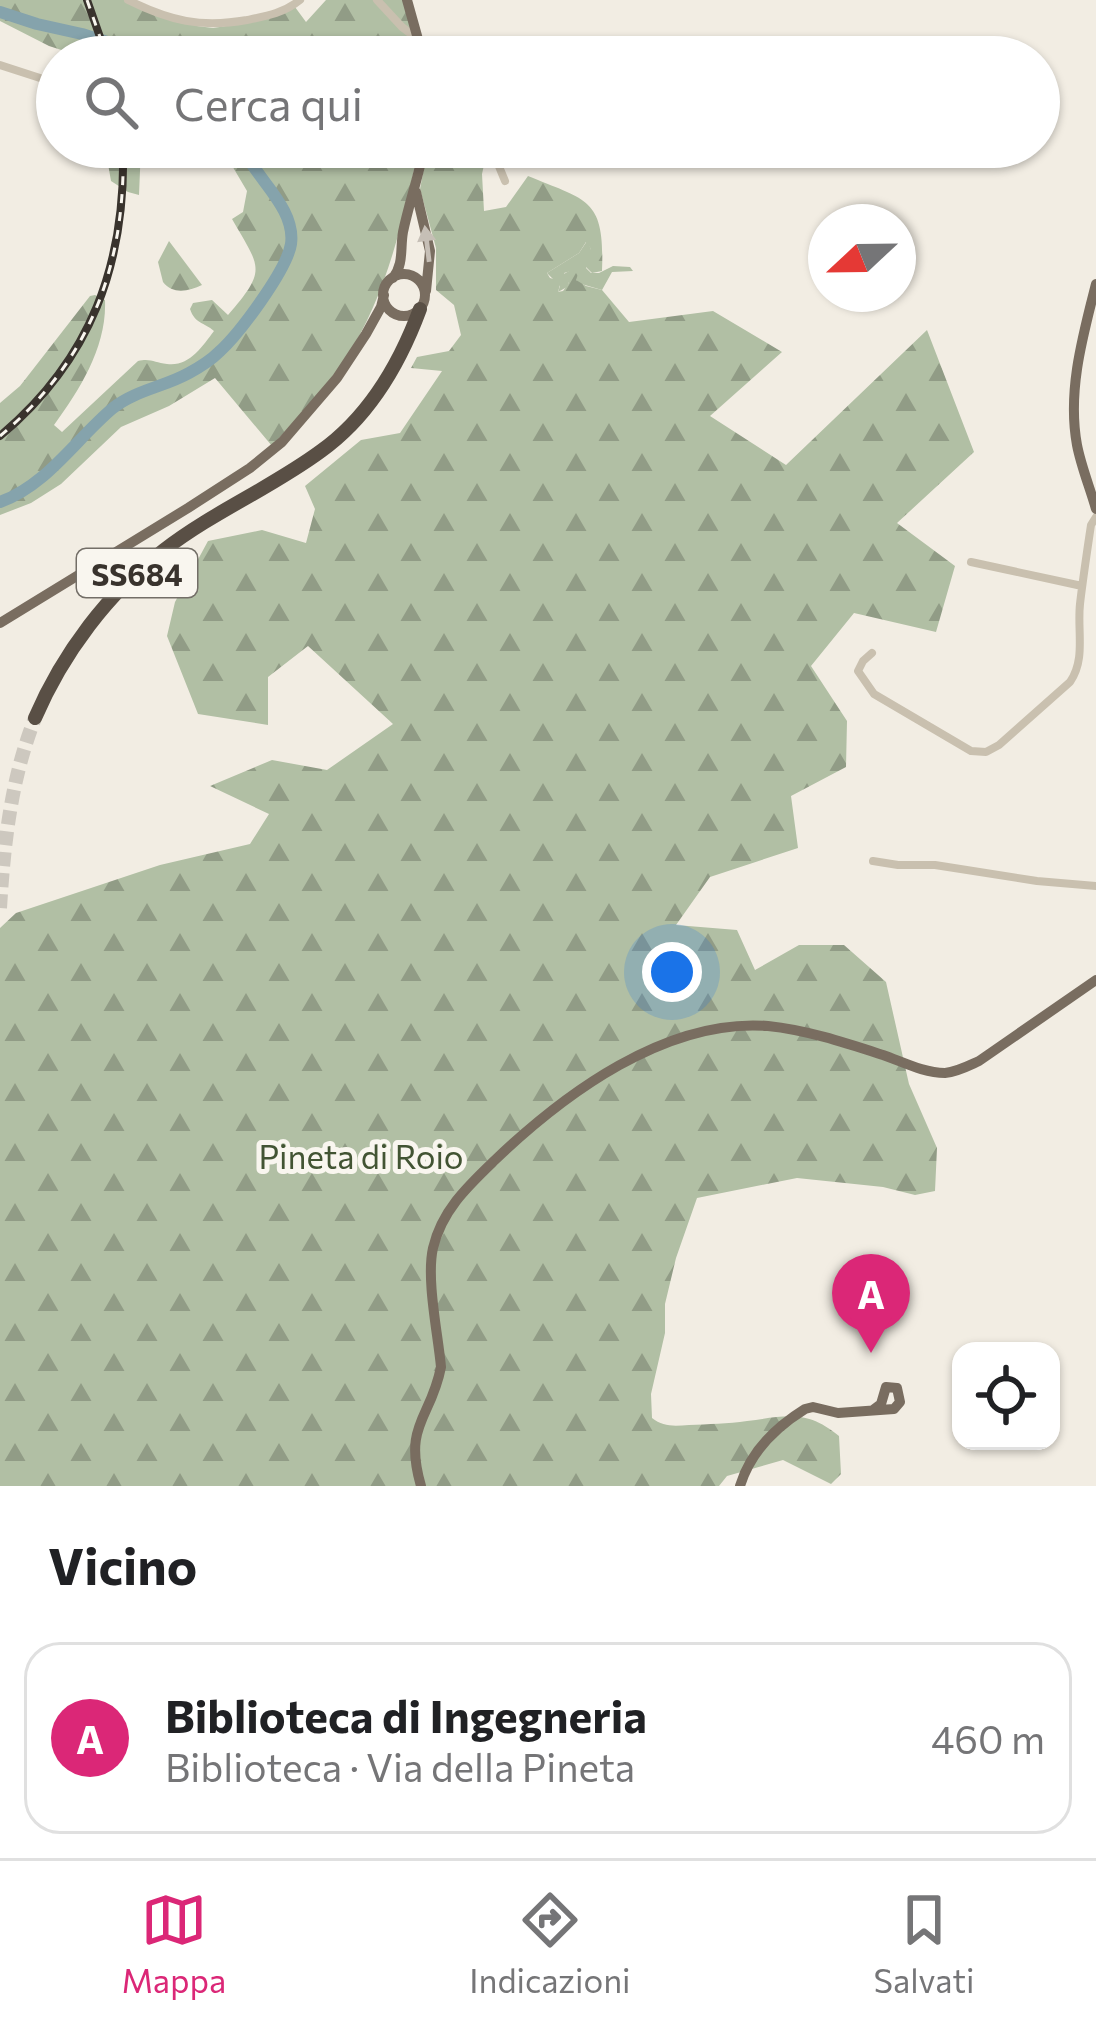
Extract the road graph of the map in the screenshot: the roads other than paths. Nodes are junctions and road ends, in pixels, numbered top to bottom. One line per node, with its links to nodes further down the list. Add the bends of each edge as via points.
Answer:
1 (128, 0): 2 (street, via 208,25 272,15)
2 (300, 0)
3 (377, 0): 5 (street)
4 (407, 0): 6 (main road)
5 (412, 36)
6 (419, 36)
7 (0, 65): 8 (street)
8 (36, 77)
9 (420, 168): 12 (main road)
10 (500, 168): 11 (street)
11 (505, 181)
12 (416, 189): 13 (main road); 16 (main road, one-way to 12, via 430,251)
13 (393, 278): 15 (main road); 16 (main road, via 416,278)
14 (1096, 284): 20 (main road, via 1074,407)
15 (384, 295): 17 (main road); 18 (main road)
16 (422, 304): 17 (main road, via 411,315); 19 (highway, SS684)
17 (397, 314): 18 (main road); 19 (highway, SS684, via 406,335)
18 (370, 327): 23 (main road, via 316,404 266,456)
19 (388, 379): 25 (highway, SS684, via 321,452 192,530 130,579 78,642)
20 (1096, 513): 22 (street)
21 (971, 562): 22 (street)
22 (1082, 586): 24 (street, via 1074,677 986,752 963,747 869,690 858,671)
23 (0, 623)
24 (872, 653)
25 (35, 718)
26 (873, 861): 27 (street)
27 (1096, 886)
28 (1096, 980): 30 (main road, via 958,1071 929,1071 794,1030 739,1026 647,1052 562,1101 460,1194 437,1237 430,1267 441,1367 416,1432)
29 (886, 1404): 31 (main road, via 800,1411 760,1448)
30 (422, 1486)
31 (740, 1486)

